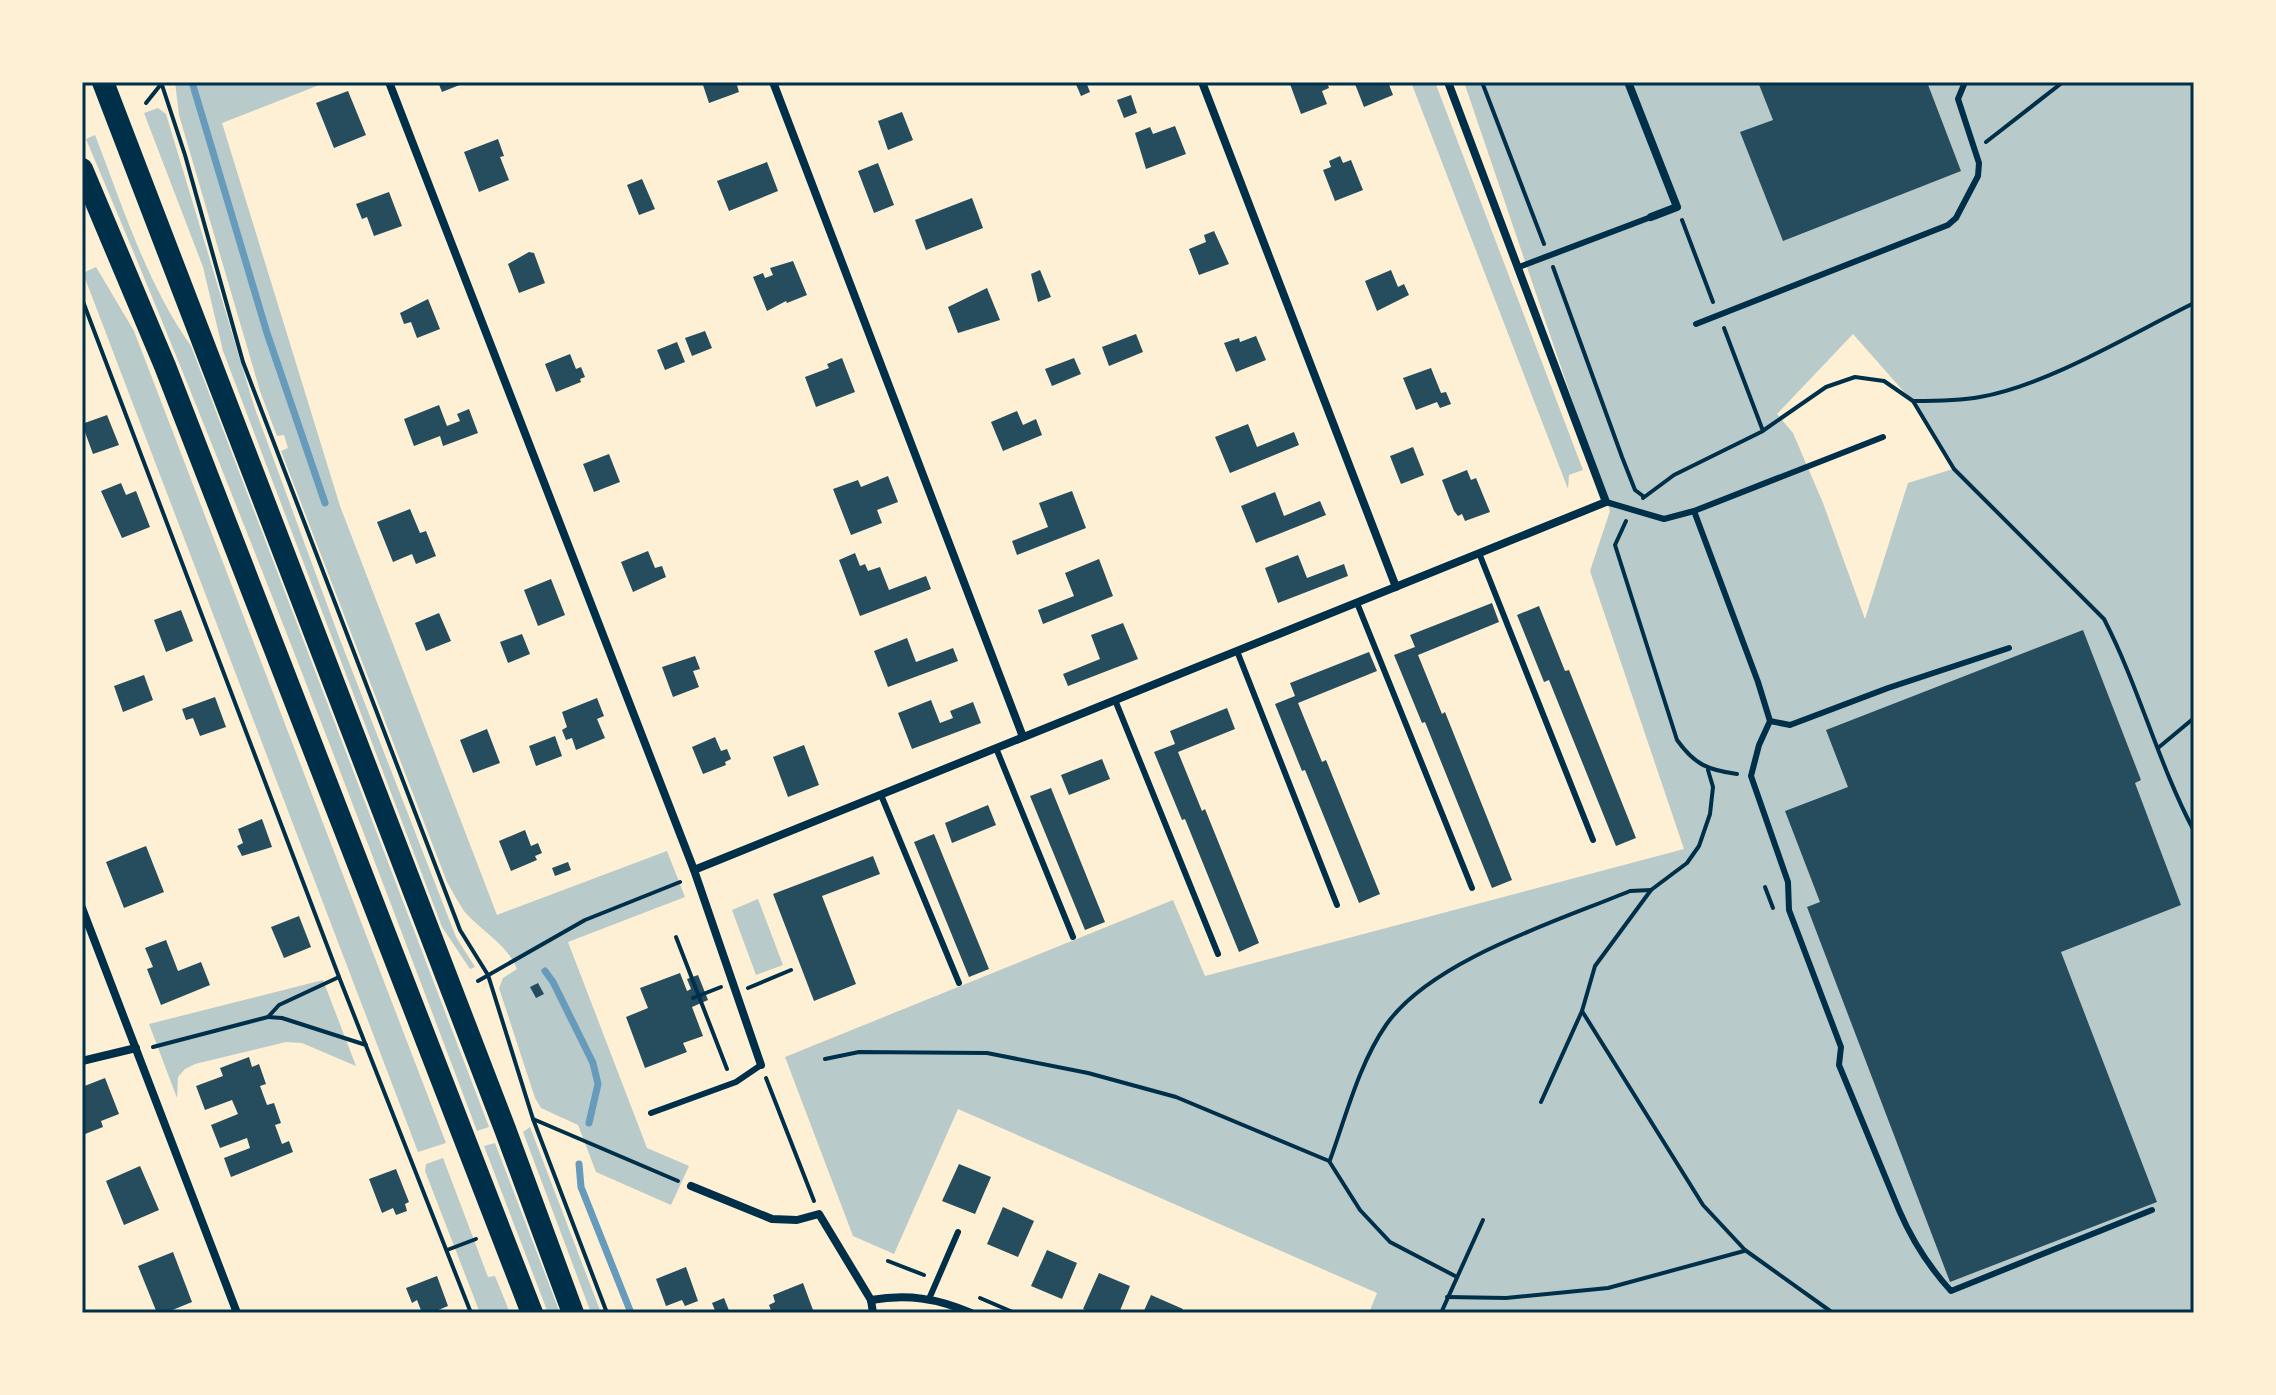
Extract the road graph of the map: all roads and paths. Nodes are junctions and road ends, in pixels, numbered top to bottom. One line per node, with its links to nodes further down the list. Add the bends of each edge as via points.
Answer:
1 (103, 82): 89 (highway)
2 (389, 82): 45 (street)
3 (773, 82): 37 (street)
4 (1202, 82): 30 (street)
5 (1448, 82): 17 (street)
6 (1482, 82): 16 (path)
7 (1628, 82): 14 (street)
8 (1965, 82): 12 (lane, via 1958,99)
9 (2063, 82): 12 (path)
10 (161, 83): 11 (path); 54 (path, via 243,362 460,930)
11 (146, 103)
12 (1976, 150): 20 (lane, via 1978,176 1948,225)
13 (82, 169): 88 (highway, via 165,366)
14 (1677, 207): 15 (street); 20 (path)
15 (1651, 217): 16 (lane)
16 (1549, 255): 17 (lane); 25 (path, via 1622,457 1635,490)
17 (1519, 267): 26 (street)
18 (82, 299): 55 (path)
19 (2194, 303): 22 (path, via 2025,384 1980,397)
20 (1719, 315): 21 (lane); 23 (path)
21 (1696, 324)
22 (1913, 401): 23 (path, via 1884,381 1855,377 1812,394); 39 (path, via 1954,469 2104,619)
23 (1763, 431): 25 (path, via 1674,475)
24 (1883, 437): 28 (lane)
25 (1644, 497): 27 (path)
26 (1606, 502): 27 (lane); 29 (street)
27 (1633, 509): 28 (lane, via 1664,519); 40 (path, via 1615,545 1677,740)
28 (1694, 511): 36 (lane)
29 (1479, 553): 30 (street); 44 (lane)
30 (1396, 587): 31 (street)
31 (1357, 603): 33 (street); 46 (lane)
32 (2009, 648): 36 (lane, via 1790,725)
33 (1237, 651): 34 (street); 48 (lane)
34 (1115, 700): 37 (street); 52 (lane)
35 (2194, 718): 39 (path)
36 (1770, 721): 41 (lane)
37 (1023, 737): 38 (street)
38 (996, 748): 42 (street); 51 (lane)
39 (2158, 748): 43 (path)
40 (1708, 770): 41 (path); 47 (path, via 1713,787 1710,814 1699,846 1687,863)
41 (1751, 776): 75 (lane, via 1788,882 1789,910 1841,1047 1839,1065 1907,1227 1941,1281 1951,1291)
42 (881, 795): 45 (street); 58 (lane)
43 (2194, 831)
44 (1593, 840)
45 (694, 870): 54 (path, via 681,881 585,920); 57 (street)
46 (1472, 888)
47 (1651, 890): 62 (path, via 1595,966); 73 (path, via 1630,891 1489,950 1404,1002 1368,1058)
48 (1337, 905)
49 (82, 908): 65 (street)
50 (676, 937): 60 (path)
51 (1073, 937)
52 (1218, 954)
53 (791, 970): 59 (path)
54 (488, 975): 56 (path); 72 (path)
55 (339, 977): 63 (path, via 279,1005); 64 (path)
56 (478, 981)
57 (733, 982): 59 (street); 60 (path)
58 (959, 983)
59 (736, 992): 68 (street)
60 (699, 996): 61 (path); 69 (path)
61 (693, 998)
62 (1582, 1011): 70 (path); 81 (path, via 1703,1205)
63 (268, 1017): 64 (path); 65 (path)
64 (366, 1045): 80 (path)
65 (136, 1048): 67 (street); 86 (street)
66 (825, 1059): 73 (path, via 859,1052 987,1053 1088,1073 1176,1097)
67 (82, 1061)
68 (761, 1065): 69 (lane); 76 (path)
69 (733, 1083): 71 (lane)
70 (1541, 1102)
71 (651, 1113)
72 (533, 1119): 74 (path); 90 (path)
73 (1329, 1161): 82 (path, via 1360,1210 1390,1242)
74 (691, 1186): 76 (street, via 772,1219)
75 (2152, 1210)
76 (819, 1214): 85 (street)
77 (1483, 1220): 82 (path)
78 (958, 1232): 84 (lane)
79 (476, 1239): 80 (path)
80 (447, 1250): 87 (path)
81 (1745, 1250): 83 (path, via 1608,1288 1506,1298); 94 (path)
82 (1457, 1277): 83 (path)
83 (1447, 1297): 93 (path)
84 (929, 1299): 85 (street); 92 (street)
85 (871, 1300): 91 (street)
86 (237, 1313)
87 (471, 1313)
88 (532, 1313)
89 (573, 1313)
90 (607, 1313)
91 (873, 1313)
92 (971, 1313)
93 (1441, 1313)
94 (1833, 1313)

